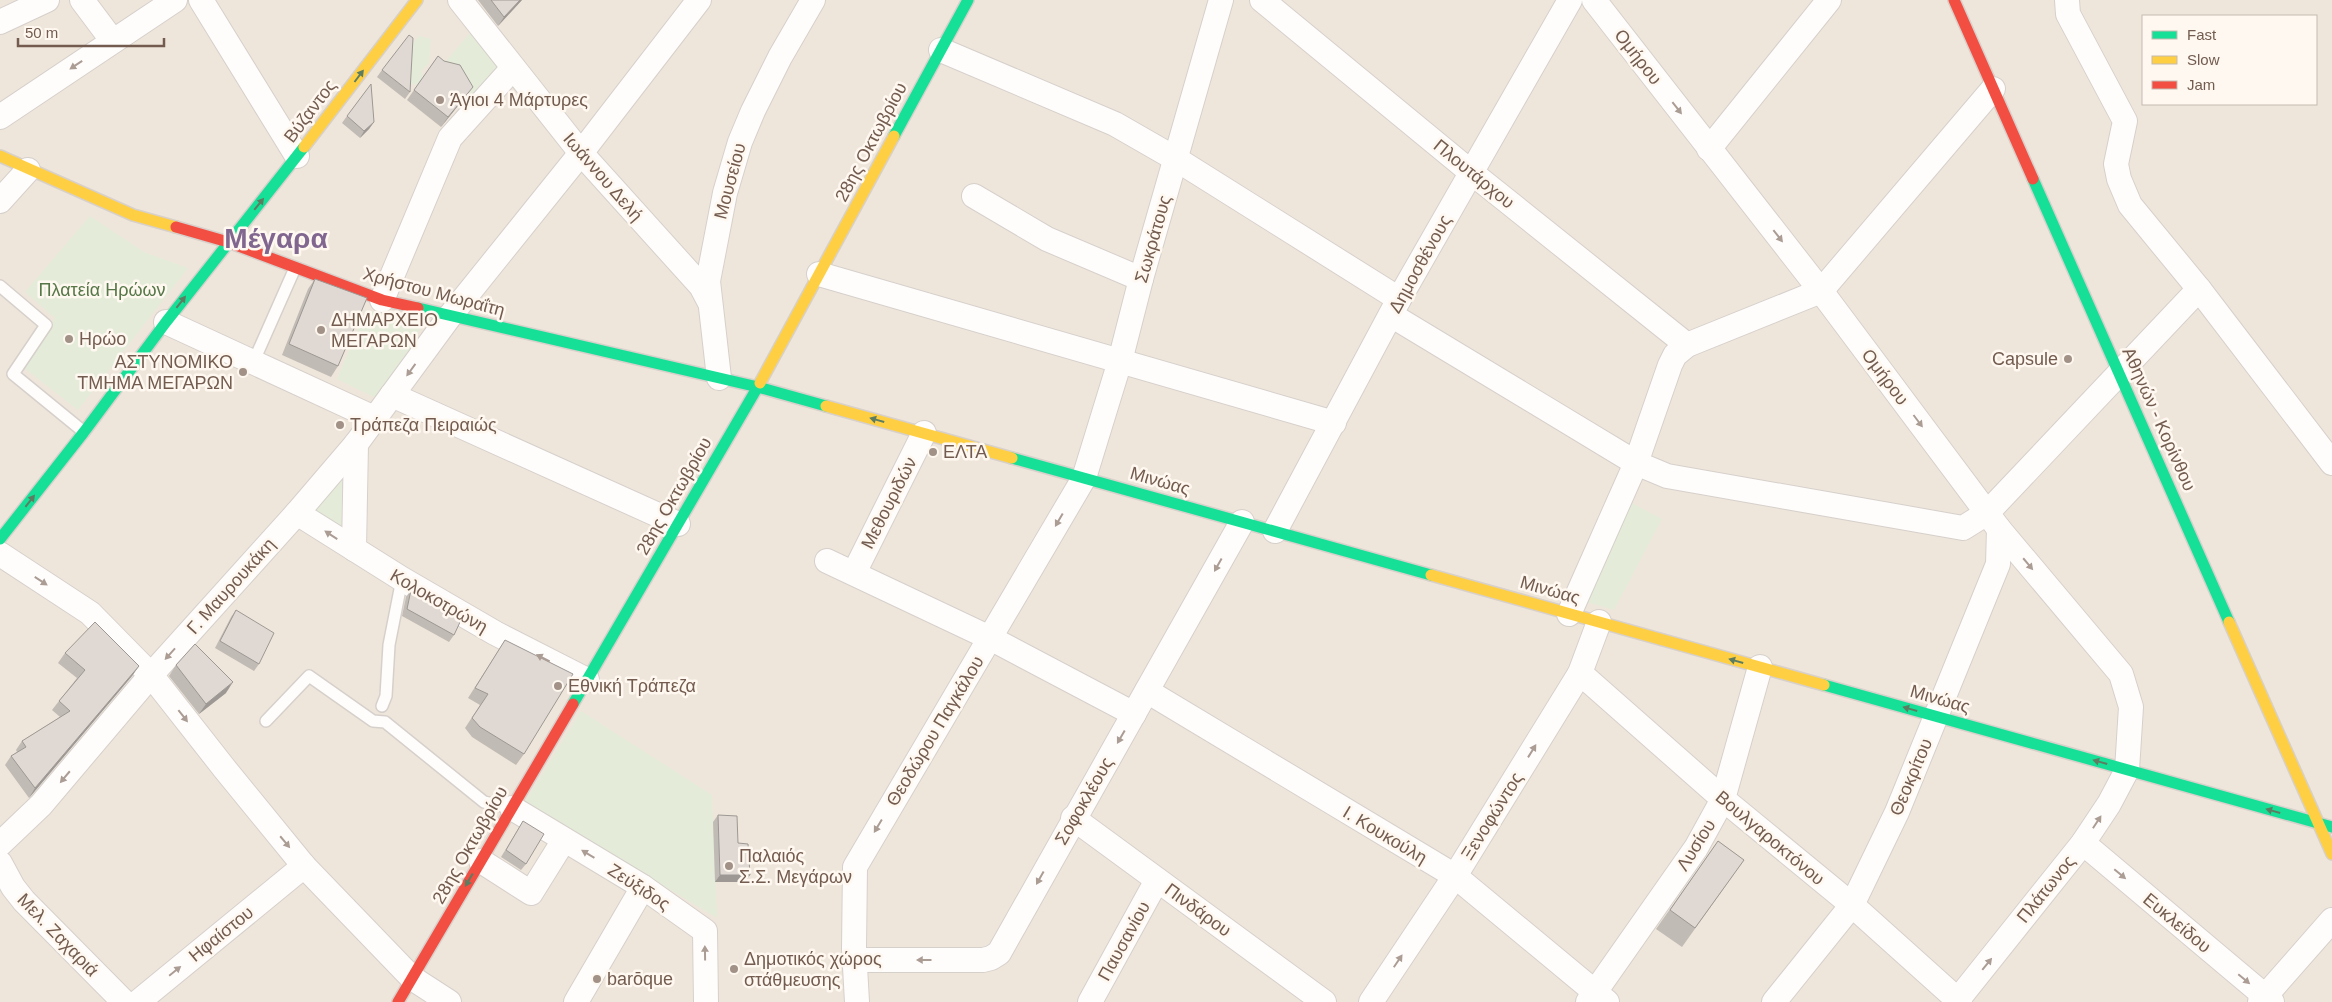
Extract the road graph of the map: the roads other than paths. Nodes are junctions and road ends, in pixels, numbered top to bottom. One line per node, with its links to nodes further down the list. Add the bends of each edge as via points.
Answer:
1 (47, 0): 17 (street)
2 (82, 0): 18 (street)
3 (175, 0): 18 (street)
4 (201, 0): 26 (street)
5 (417, 0): 26 (main road, Βύζαντος, one-way to 5)
6 (460, 0): 20 (street, Ιωάννου Δελή)
7 (699, 0): 24 (street, Γ. Μαυρουκάκη)
8 (813, 0): 40 (street, Μουσείου, via 764,86 740,142 725,193 710,268)
9 (968, 0): 19 (main road, 28ης Οκτωβρίου)
10 (1221, 0): 27 (street, Σωκράτους)
11 (1262, 0): 29 (street, Πλουτάρχου)
12 (1570, 0): 29 (street, Δημοσθένους)
13 (1594, 0): 23 (street, Ομήρου, one-way to 23)
14 (1829, 0): 23 (street)
15 (1954, 0): 21 (main road, Αθηνών - Κορίνθου)
16 (2067, 0): 37 (street, via 2068,14 2125,121 2116,164 2130,205)
17 (3, 15)
18 (112, 40): 22 (street, one-way to 22)
19 (940, 50): 27 (street, via 1095,115); 34 (main road, 28ης Οκτωβρίου)
20 (513, 68): 24 (street, Ιωάννου Δελή); 39 (street, via 450,138)
21 (1993, 89): 38 (street); 47 (main road, Αθηνών - Κορίνθου)
22 (0, 117)
23 (1709, 149): 38 (street, Ομήρου, one-way to 38)
24 (581, 153): 40 (street, Ιωάννου Δελή, via 701,286); 42 (street, Γ. Μαυρουκάκη)
25 (0, 156): 28 (main road, Χρήστου Μωραΐτη)
26 (297, 156): 32 (main road, Βύζαντος, one-way to 26)
27 (1176, 159): 35 (street, Σωκράτους); 41 (street)
28 (28, 170): 31 (street); 32 (main road, Χρήστου Μωραΐτη, via 133,214)
29 (1472, 173): 41 (street, Δημοσθένους); 44 (street, Πλουτάρχου)
30 (974, 196): 35 (street, via 1047,239)
31 (0, 201)
32 (228, 242): 33 (main road, Χρήστου Μωραΐτη); 43 (main road, Βύζαντος, one-way to 32)
33 (295, 268): 39 (main road, Χρήστου Μωραΐτη); 46 (lane)
34 (819, 274): 45 (street); 49 (main road, 28ης Οκτωβρίου)
35 (1141, 279): 45 (street, Σωκράτους)
36 (0, 286): 53 (lane, via 46,325 13,374)
37 (2199, 289): 47 (street); 57 (street)
38 (1821, 290): 44 (street); 60 (street, Ομήρου, one-way to 60)
39 (382, 300): 42 (main road, Χρήστου Μωραΐτη)
40 (711, 304): 48 (street, Μουσείου)
41 (1395, 307): 52 (street, Δημοσθένους); 56 (street)
42 (450, 316): 48 (main road, Χρήστου Μωραΐτη); 50 (street, Γ. Μαυρουκάκη, one-way to 50)
43 (166, 322): 46 (street); 53 (main road, Βύζαντος)
44 (1687, 345): 56 (street, via 1675,355 1670,365)
45 (1120, 360): 52 (street); 58 (street, Σωκράτους)
46 (253, 363): 51 (street)
47 (2120, 373): 60 (street); 86 (main road, Αθηνών - Κορίνθου)
48 (719, 378): 49 (main road, Χρήστου Μωραΐτη)
49 (758, 387): 54 (main road, Μινώας, one-way to 49); 62 (main road, 28ης Οκτωβρίου)
50 (392, 395): 51 (street, Γ. Μαυρουκάκη); 62 (street)
51 (374, 418): 55 (street, Γ. Μαυρουκάκη)
52 (1334, 423): 63 (street, Δημοσθένους)
53 (84, 432): 64 (main road, Βύζαντος, one-way to 53)
54 (924, 433): 58 (main road, Μινώας); 68 (street, Μεθουριδών)
55 (356, 444): 59 (street, Γ. Μαυρουκάκη); 65 (street)
56 (1636, 463): 60 (street, via 1667,476 1963,528); 70 (street)
57 (2332, 463)
58 (1084, 478): 61 (main road, Μινώας); 72 (street, Θεοδώρου Παγκάλου, one-way to 72)
59 (297, 513): 65 (street, Κολοκοτρώνη, one-way to 59); 75 (street, Γ. Μαυρουκάκη, one-way to 75)
60 (1993, 521): 80 (street, Θεοκρίτου, via 1998,564); 82 (street, Ομήρου, one-way to 82, via 2121,674 2131,708)
61 (1242, 522): 63 (main road, Μινώας); 77 (street, Σοφοκλέους, one-way to 77)
62 (678, 524): 76 (main road, 28ης Οκτωβρίου)
63 (1275, 532): 70 (main road, Μινώας)
64 (0, 539)
65 (354, 549): 69 (street, Κολοκοτρώνη)
66 (0, 554): 75 (street, one-way to 75, via 90,613)
67 (827, 561): 68 (street)
68 (854, 573): 72 (street)
69 (402, 579): 76 (street, Κολοκοτρώνη, one-way to 69, via 495,633); 78 (lane, via 389,645 386,696)
70 (1569, 614): 71 (main road, Μινώας)
71 (1599, 622): 73 (main road, Μινώας, one-way to 71); 74 (street, Ξενοφώντος)
72 (990, 638): 79 (street); 100 (street, Θεοδώρου Παγκάλου, one-way to 100, via 855,867)
73 (1760, 667): 80 (main road, Μινώας, one-way to 73); 83 (street, Λυσίου)
74 (1580, 673): 83 (street, Βουλγαροκτόνου); 95 (street, Ξενοφώντος, one-way to 74)
75 (151, 675): 90 (street, Γ. Μαυρουκάκη, one-way to 90, via 41,805); 94 (street, one-way to 94)
76 (587, 680): 84 (main road, 28ης Οκτωβρίου)
77 (1147, 692): 79 (street, Σοφοκλέους); 95 (street, Ι. Κουκούλη)
78 (382, 706)
79 (1134, 714): 85 (street, Σοφοκλέους, one-way to 85)
80 (1936, 716): 82 (main road, Μινώας, one-way to 80); 98 (street, Θεοκρίτου, via 1897,812)
81 (266, 721): 84 (lane, via 308,676 373,721 385,722 484,802)
82 (2127, 770): 86 (main road, Μινώας, one-way to 82); 89 (street, Πλάτωνος, one-way to 82)
83 (1723, 799): 98 (street, Βουλγαροκτόνου); 102 (street, Λυσίου, via 1696,848)
84 (512, 808): 88 (street, Ζεύξιδος); 92 (main road, 28ης Οκτωβρίου)
85 (1073, 818): 96 (street, Πινδάρου); 100 (street, Σοφοκλέους, one-way to 100, via 999,953 991,958)
86 (2320, 824): 87 (main road, Μινώας); 91 (main road, Αθηνών - Κορίνθου)
87 (2332, 827)
88 (564, 840): 92 (street, via 531,893); 97 (street, Ζεύξιδος, one-way to 88)
89 (2083, 843): 103 (street, Ευκλείδου, one-way to 103); 104 (street, Πλάτωνος, one-way to 89)
90 (0, 844)
91 (2332, 854)
92 (481, 861): 101 (main road, 28ης Οκτωβρίου, one-way to 101)
93 (0, 863): 105 (street, Μελ. Ζαχαριά, via 12,887 24,901)
94 (304, 866): 101 (street); 106 (street, Ηφαίστου, one-way to 94)
95 (1455, 876): 102 (street, Ι. Κουκούλη); 114 (street, Ξενοφώντος, one-way to 95)
96 (1157, 880): 112 (street, Παυσανίου); 113 (street, Πινδάρου)
97 (643, 887): 109 (street); 110 (street, Ζεύξιδος, one-way to 97, via 705,931)
98 (1852, 905): 104 (street, Βουλγαροκτόνου); 115 (street, Θεοκρίτου)
99 (2332, 920): 103 (street)
100 (854, 960): 111 (street, Θεοδώρου Παγκάλου)
101 (412, 978): 107 (main road, 28ης Οκτωβρίου); 108 (street)
102 (1597, 999)
103 (2266, 1000)
104 (1958, 1001)
105 (124, 1002)
106 (138, 1002)
107 (398, 1002)
108 (449, 1002)
109 (576, 1002)
110 (706, 1002)
111 (857, 1002)
112 (1090, 1002)
113 (1324, 1002)
114 (1371, 1002)
115 (1774, 1002)

